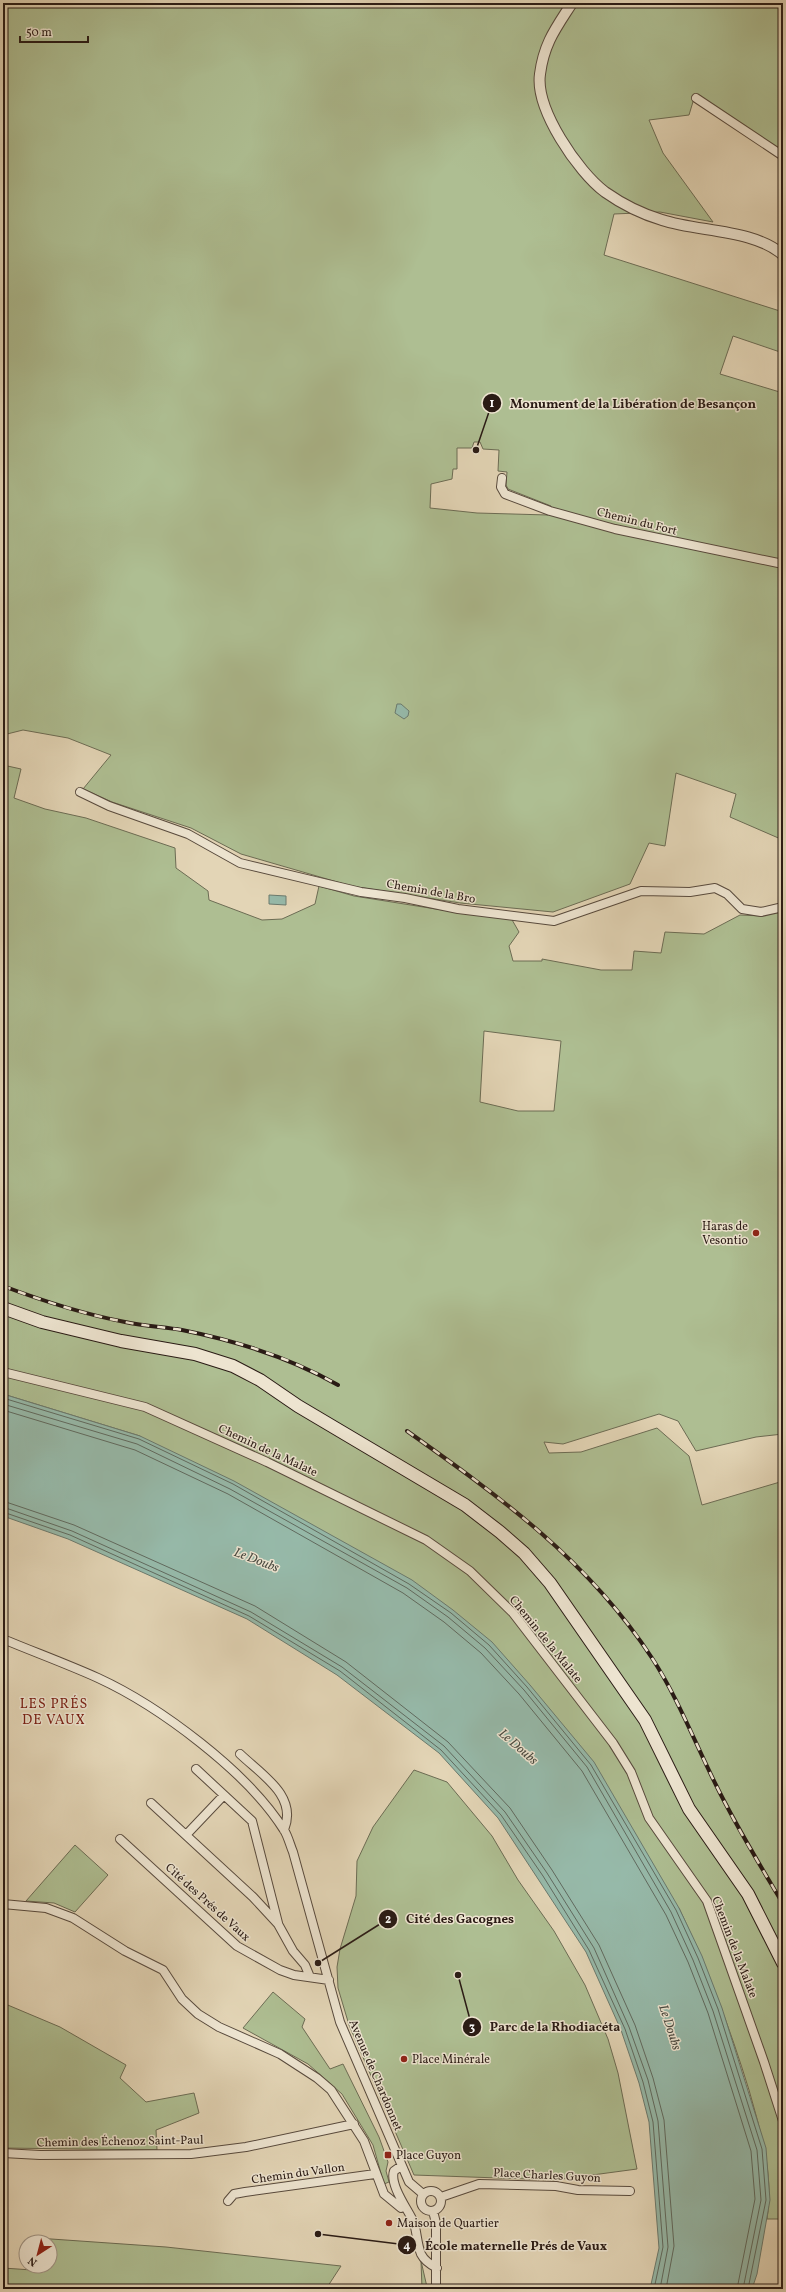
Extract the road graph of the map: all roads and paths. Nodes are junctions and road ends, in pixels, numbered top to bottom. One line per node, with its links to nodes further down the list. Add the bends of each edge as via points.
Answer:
1 (572, 3): 4 (street, via 548,40 540,75 547,111 590,180 632,208 662,221 732,234 777,249)
2 (696, 98): 3 (street)
3 (783, 156)
4 (783, 254)
5 (502, 478): 6 (street, Chemin du Fort, via 501,487 505,494 550,511 677,543)
6 (783, 564)
7 (80, 792): 8 (street, Chemin de la Bro, via 109,806 188,834 240,862 361,892 458,909 554,921 641,891 679,892 715,888 727,894 742,909 761,912)
8 (783, 907)
9 (3, 1308): 21 (main road, via 42,1322 127,1342 195,1354 233,1366 465,1505 500,1532 524,1553 550,1583 645,1720 689,1809 748,1894)
10 (3, 1372): 24 (street, Chemin de la Malate, via 145,1407 267,1462 426,1540 470,1571 513,1613 613,1743 631,1772 649,1818 708,1901)
11 (3, 1639): 16 (street, Avenue de Chardonnet, via 98,1678 161,1714 254,1791)
12 (240, 1754): 16 (street, via 280,1792 289,1816)
13 (196, 1769): 14 (street)
14 (224, 1795): 17 (street); 20 (street, via 252,1821)
15 (151, 1802): 17 (street)
16 (284, 1830): 23 (street, Avenue de Chardonnet, via 293,1852)
17 (186, 1835): 20 (street, via 253,1897)
18 (120, 1839): 22 (street, Cité des Prés de Vaux, via 237,1946 280,1970)
19 (3, 1904): 25 (street, via 46,1908 73,1918 125,1951 163,1970 182,1999 198,2014 219,2027 280,2054 317,2078 331,2090)
20 (278, 1924): 22 (street)
21 (783, 1962)
22 (310, 1977): 23 (street, Cité des Prés de Vaux)
23 (329, 1980): 27 (street, Avenue de Chardonnet, via 340,2022)
24 (783, 2121)
25 (354, 2124): 26 (street, Chemin des Échenoz Saint-Paul, via 246,2147 191,2154); 28 (street, via 364,2141)
26 (3, 2153)
27 (401, 2166): 30 (street, Avenue de Chardonnet, via 409,2182); 33 (street, via 392,2174)
28 (375, 2174): 32 (street, Chemin du Vallon, via 234,2194); 33 (street, via 384,2194 396,2207)
29 (630, 2191): 31 (street, Place Charles Guyon, via 479,2184)
30 (423, 2194): 31 (street, via 434,2191); 34 (street, via 423,2208)
31 (441, 2197): 34 (street, via 439,2207)
32 (228, 2201)
33 (404, 2206): 35 (street, via 413,2222 421,2254)
34 (433, 2211): 35 (street, via 436,2223)
35 (437, 2268): 36 (street)
36 (436, 2289)

